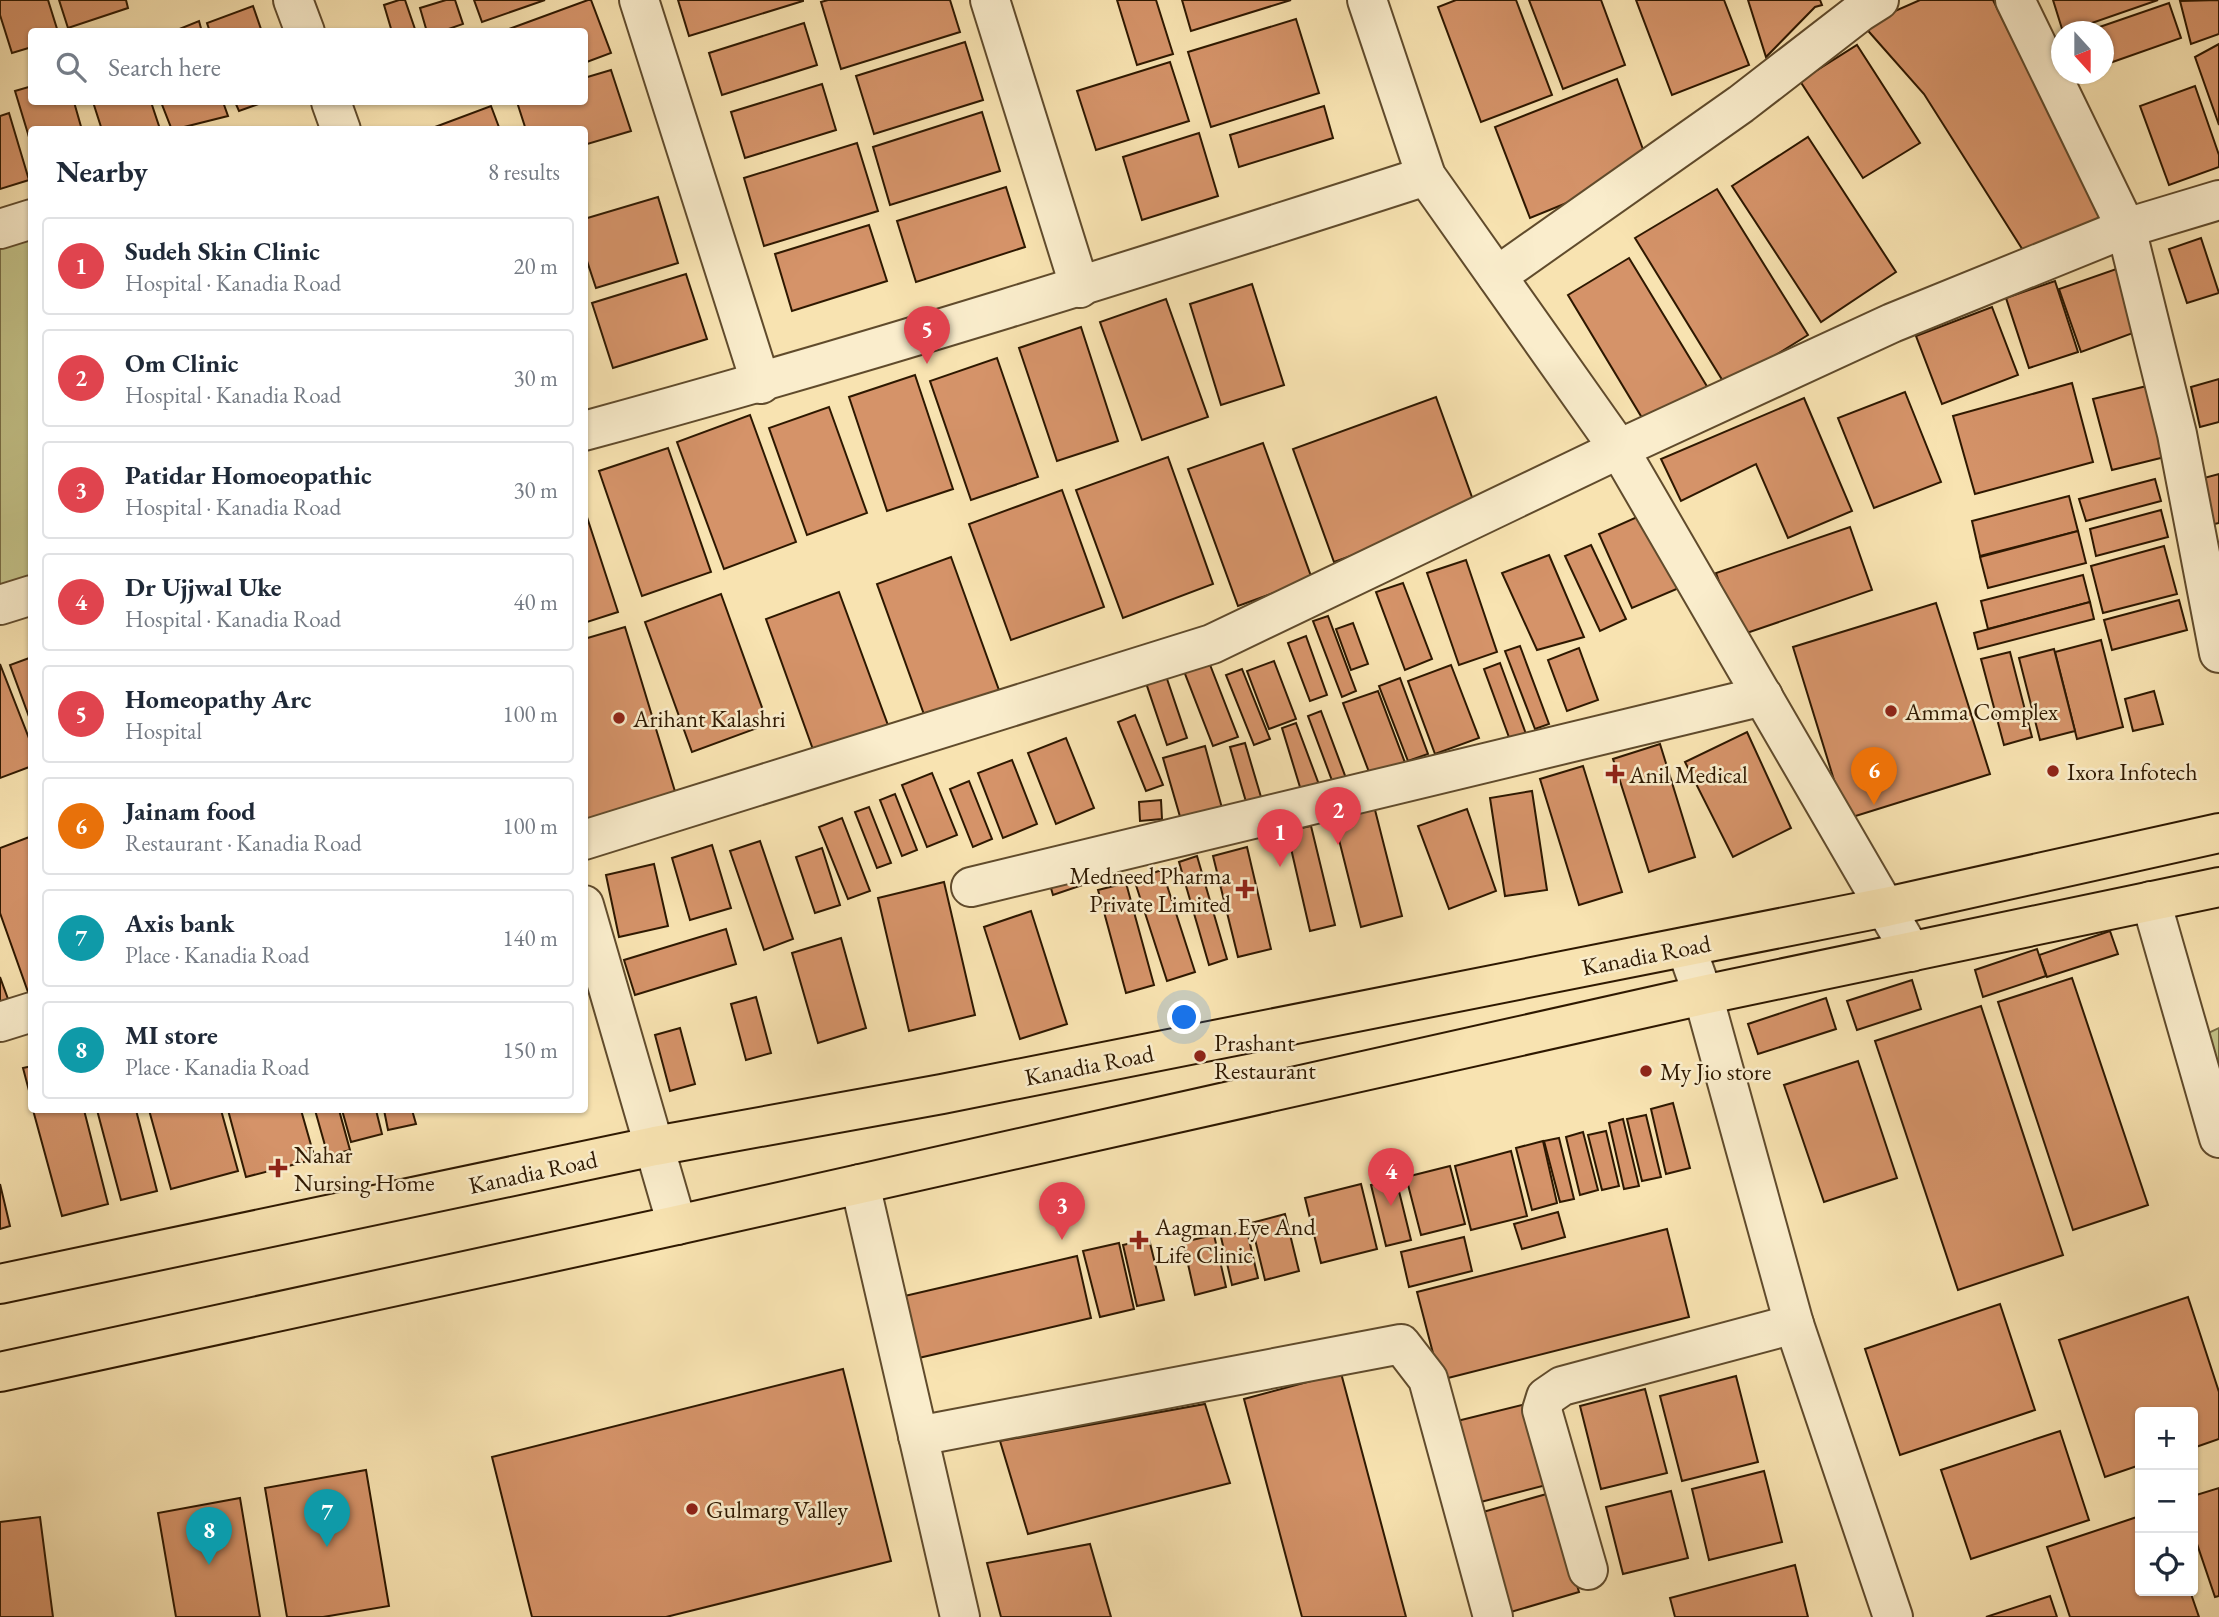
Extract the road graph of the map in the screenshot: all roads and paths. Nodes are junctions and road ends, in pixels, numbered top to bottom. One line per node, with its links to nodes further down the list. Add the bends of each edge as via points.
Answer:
1 (293, 0): 7 (street)
2 (639, 0): 15 (street)
3 (990, 0): 14 (street)
4 (1367, 0): 8 (street)
5 (1879, 0): 13 (street)
6 (2015, 0): 11 (street)
7 (304, 28)
8 (1426, 176): 13 (street); 14 (street)
9 (2219, 200): 11 (street)
10 (28, 220): 12 (street)
11 (2126, 228): 17 (street, via 1892,323); 20 (street, via 2178,434)
12 (0, 229)
13 (1497, 276): 17 (street)
14 (1080, 288): 15 (street)
15 (761, 384): 16 (street)
16 (588, 430)
17 (1619, 449): 21 (street); 23 (street, via 1212,644)
18 (28, 596): 19 (street)
19 (0, 605)
20 (2219, 653)
21 (1763, 696): 24 (street); 27 (street)
22 (2219, 833): 27 (main road, Kanadia Road)
23 (588, 839)
24 (971, 887)
25 (2219, 887): 26 (main road)
26 (2151, 901): 30 (main road); 34 (street)
27 (1886, 907): 29 (main road, Kanadia Road); 30 (street)
28 (588, 919): 35 (street)
29 (1686, 947): 31 (street); 35 (main road, Kanadia Road)
30 (1911, 952): 31 (main road)
31 (1703, 995): 36 (main road); 39 (street)
32 (28, 1013): 33 (street)
33 (0, 1022)
34 (2219, 1138)
35 (655, 1146): 37 (street); 38 (main road, Kanadia Road)
36 (860, 1184): 37 (main road); 41 (street)
37 (677, 1225): 40 (main road)
38 (0, 1284)
39 (1794, 1324): 42 (street, via 1562,1386 1546,1397 1542,1410); 45 (street)
40 (0, 1372)
41 (918, 1437): 43 (street); 44 (street, via 1401,1344 1428,1379)
42 (1588, 1570)
43 (960, 1617)
44 (1493, 1617)
45 (1893, 1617)

